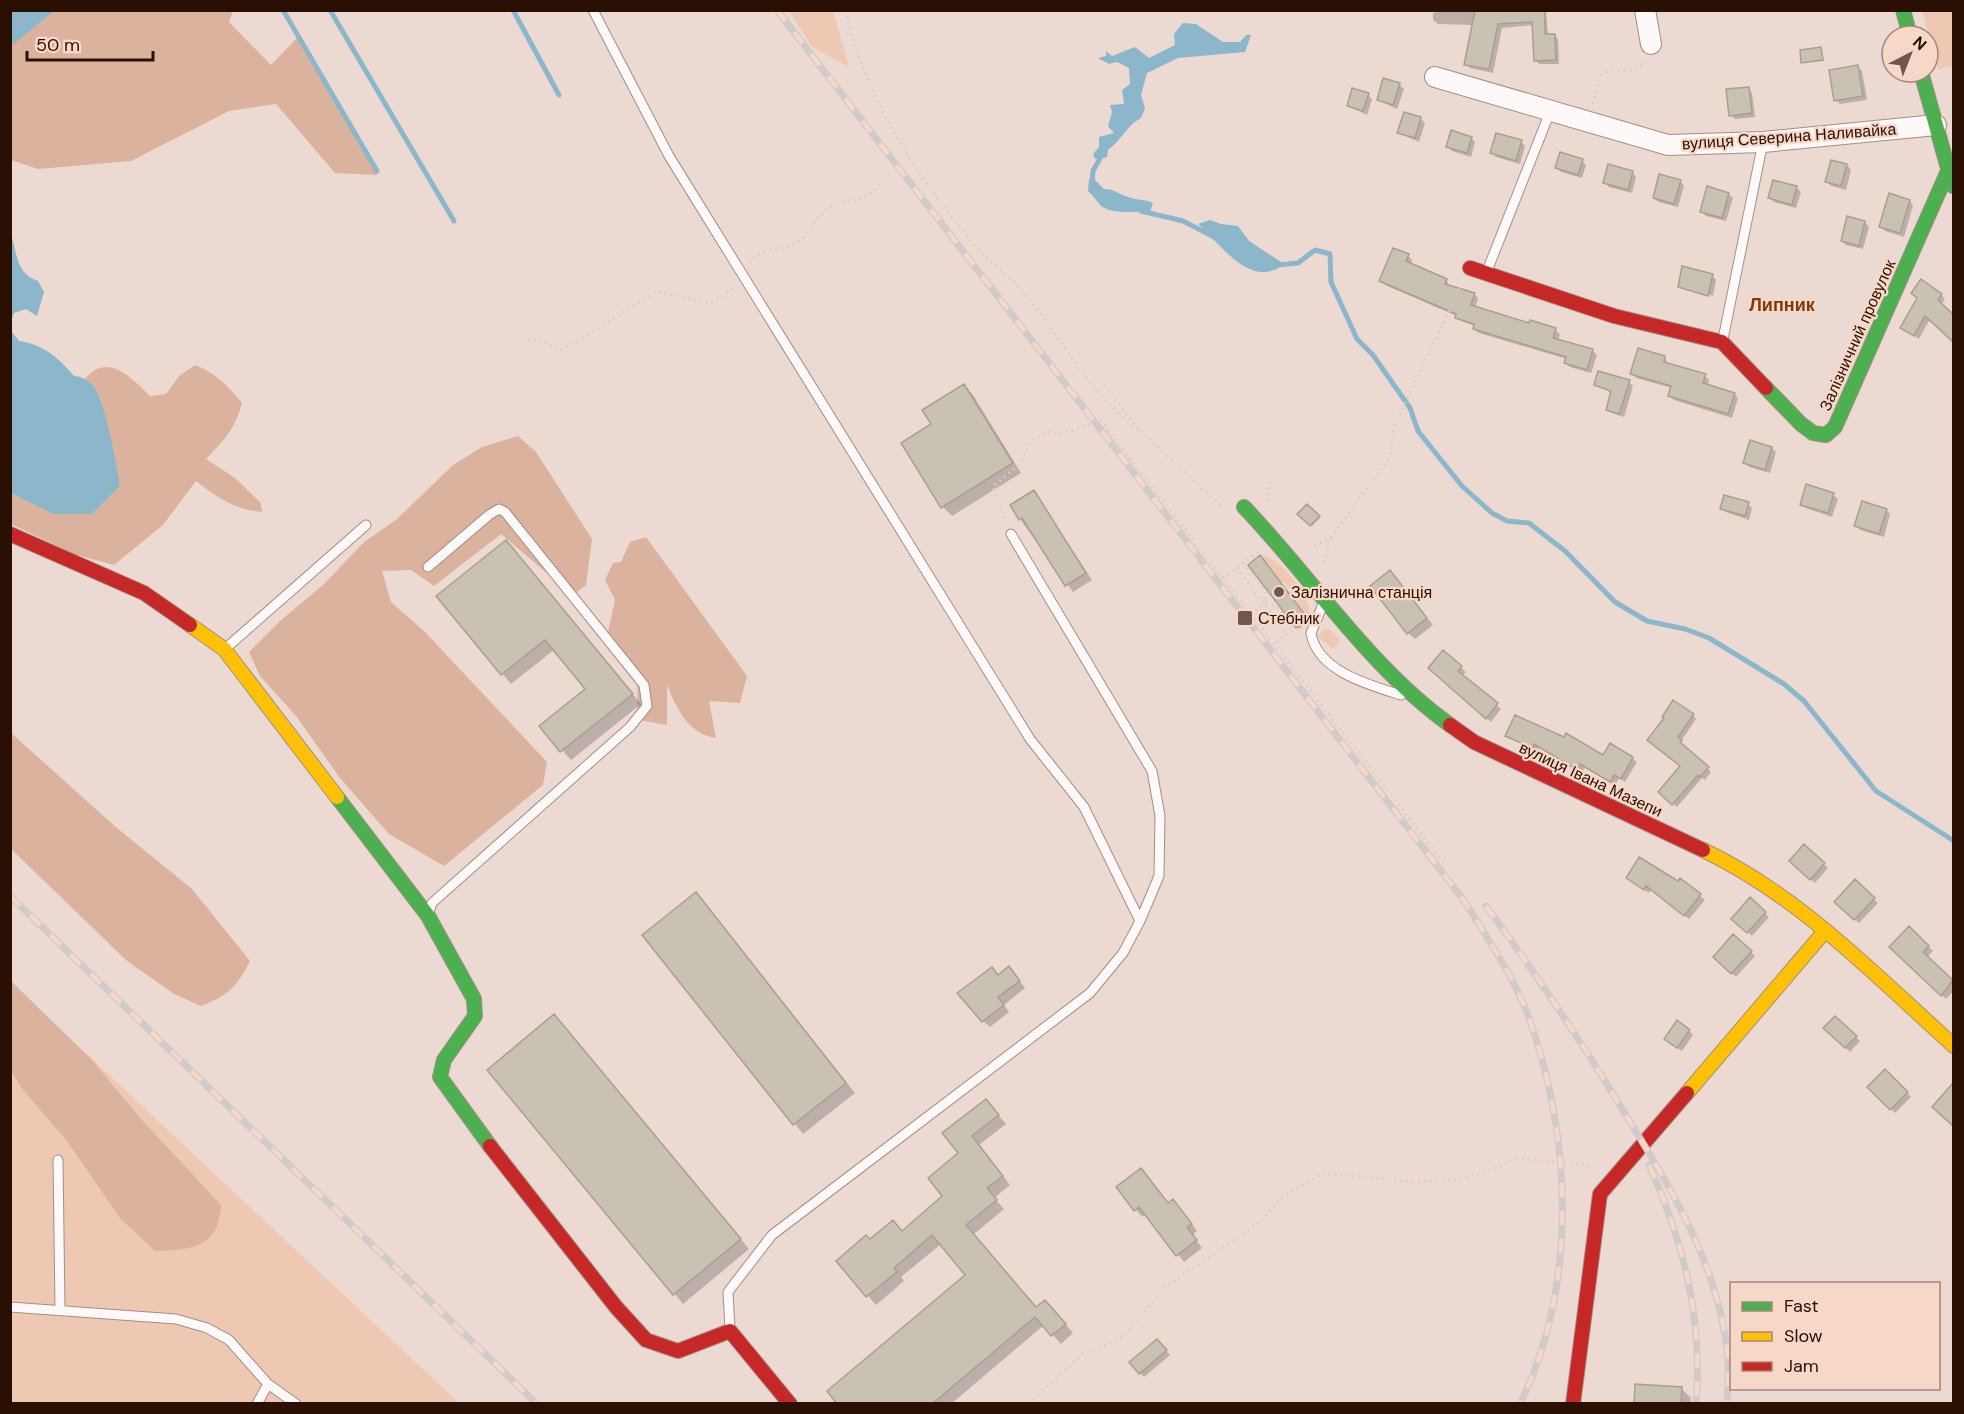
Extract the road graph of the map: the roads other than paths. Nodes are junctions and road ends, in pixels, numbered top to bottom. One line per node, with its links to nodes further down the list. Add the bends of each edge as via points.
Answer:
1 (592, 10): 23 (lane, via 669,156 1030,739 1084,807)
2 (1646, 10): 3 (street)
3 (1652, 44)
4 (1436, 77): 6 (street, вулиця Северина Наливайка)
5 (1924, 84): 7 (street)
6 (1550, 112): 8 (street, вулиця Северина Наливайка, via 1668,145); 12 (lane)
7 (1936, 125): 8 (street, вулиця Северина Наливайка); 9 (street)
8 (1763, 142): 13 (lane)
9 (1948, 171): 10 (street); 13 (street, Залізничний провулок, via 1835,427 1826,435 1813,433 1801,424)
10 (1953, 186)
11 (1470, 268): 12 (street)
12 (1487, 271): 13 (street, via 1614,316)
13 (1722, 342)
14 (1244, 507): 19 (street, вулиця Івана Мазепи)
15 (366, 525): 20 (lane)
16 (10, 534): 20 (street, via 144,593)
17 (1011, 534): 23 (lane, via 1152,771 1160,816 1159,876)
18 (428, 567): 22 (lane, via 489,515 499,509 505,512 644,685 647,706 630,727 432,903)
19 (1325, 600): 21 (street, вулиця Івана Мазепи); 21 (lane, via 1311,633 1319,653 1329,663 1369,685)
20 (224, 650): 22 (street)
21 (1418, 700): 24 (street, вулиця Івана Мазепи, via 1474,742 1716,856 1803,910)
22 (428, 916): 29 (street, via 474,999 475,1016 444,1060 440,1077 458,1103 646,1340 678,1351)
23 (1140, 921): 29 (lane, via 1123,953 1090,993 772,1235 728,1292)
24 (1825, 931): 25 (street, вулиця Івана Мазепи); 34 (street, via 1600,1194)
25 (1953, 1046)
26 (58, 1160): 28 (lane)
27 (10, 1307): 28 (lane)
28 (60, 1310): 30 (lane, via 176,1319 207,1328 228,1340)
29 (730, 1331): 33 (street)
30 (268, 1384): 31 (lane); 32 (lane)
31 (257, 1404)
32 (296, 1404)
33 (790, 1404)
34 (1573, 1404)

